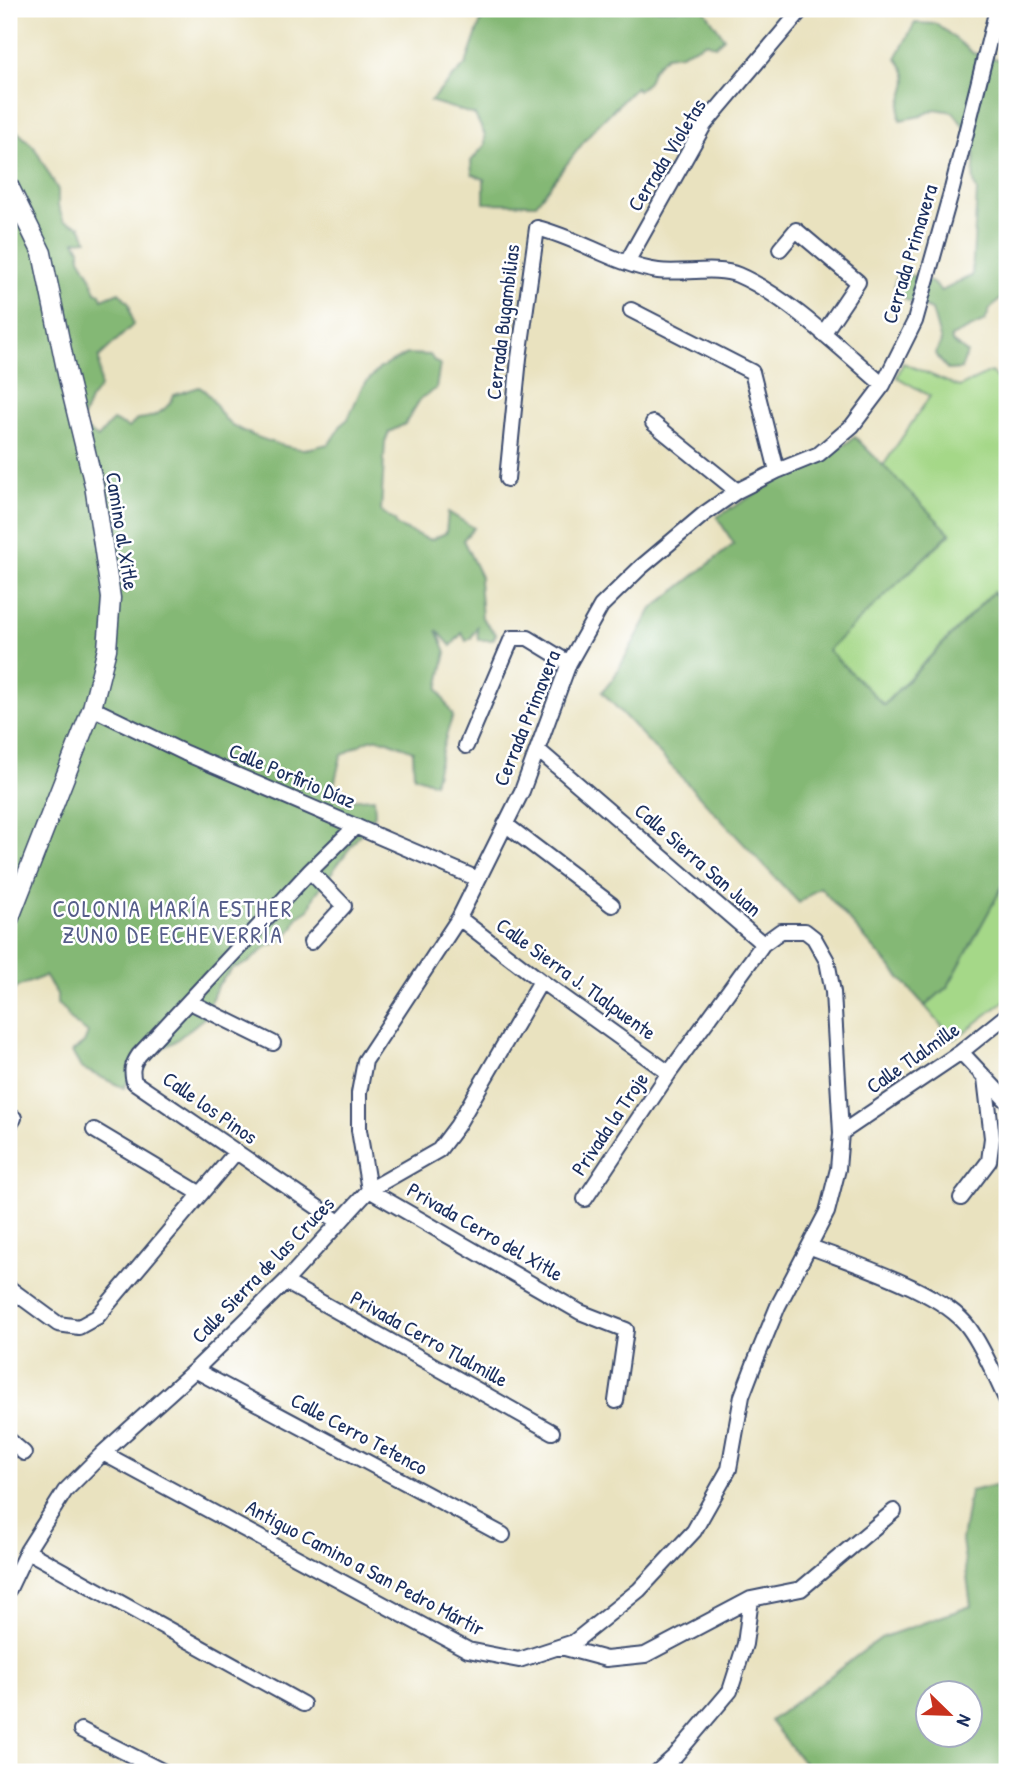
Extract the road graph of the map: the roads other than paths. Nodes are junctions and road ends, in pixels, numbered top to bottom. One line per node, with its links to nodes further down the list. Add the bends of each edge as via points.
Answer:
1 (802, 9): 5 (street, Cerrada Violetas, via 704,125)
2 (997, 9): 8 (street, Cerrada Primavera, via 915,321)
3 (9, 186): 14 (street, Camino al Xitle, via 42,253 96,498 111,597 107,649)
4 (780, 249): 7 (street, via 796,230 858,282)
5 (627, 262): 7 (street, Cerrada Bugambilias, via 658,271 725,270 736,274 773,295); 11 (street, Cerrada Bugambilias, via 537,228)
6 (631, 310): 10 (street, via 752,372)
7 (823, 334): 8 (street, Cerrada Bugambilias)
8 (883, 385): 10 (street, Cerrada Primavera, via 852,426 819,454)
9 (653, 422): 12 (street)
10 (777, 471): 12 (street, Cerrada Primavera)
11 (507, 479)
12 (737, 491): 13 (street, Cerrada Primavera, via 640,568 601,606)
13 (569, 663): 15 (street, via 528,638 512,638); 16 (street, Cerrada Primavera)
14 (92, 708): 18 (street, Calle Porfirio Díaz); 23 (street, Camino al Xitle)
15 (466, 746)
16 (538, 750): 17 (street, Cerrada Primavera); 25 (street, Calle Sierra San Juan)
17 (505, 824): 20 (street, Cerrada Primavera); 21 (street)
18 (356, 826): 19 (street, Calle los Pinos); 20 (street, Calle Porfirio Díaz)
19 (310, 871): 24 (street, via 344,906); 27 (street, Calle los Pinos)
20 (478, 879): 22 (street, Cerrada Primavera)
21 (612, 905)
22 (458, 918): 26 (street, Calle Sierra J. Tlalpuente); 37 (street, Cerrada Primavera, via 365,1061 359,1130)
23 (9, 920)
24 (311, 942)
25 (763, 944): 31 (street, Privada la Troje); 35 (street, Calle Sierra San Juan, via 781,931 806,931 827,961)
26 (541, 981): 31 (street, Calle Sierra J. Tlalpuente); 37 (street, Calle Sierra de las Cruces, via 439,1150)
27 (190, 1002): 29 (street); 36 (street, Calle los Pinos, via 133,1063 134,1082)
28 (1007, 1015): 30 (street, Calle Tlalmille)
29 (273, 1043)
30 (961, 1052): 32 (street); 35 (street, Calle Tlalmille)
31 (669, 1073): 40 (street, Privada la Troje)
32 (985, 1078): 33 (street); 39 (street, via 992,1138 989,1161)
33 (1007, 1101)
34 (94, 1129): 38 (street)
35 (841, 1133): 42 (street, Antiguo Camino a San Pedro Mártir, via 827,1212)
36 (236, 1152): 38 (street); 41 (street, Calle los Pinos)
37 (369, 1189): 41 (street, Calle Sierra de las Cruces); 46 (street, Privada Cerro del Xitle, via 580,1312 626,1330)
38 (201, 1194): 44 (street, via 97,1317 79,1327 58,1324)
39 (961, 1198)
40 (585, 1199)
41 (339, 1222): 43 (street, Calle Sierra de las Cruces)
42 (811, 1247): 47 (street, via 939,1302 968,1327); 57 (street, Antiguo Camino a San Pedro Mártir, via 778,1306 742,1396 729,1469 694,1531 639,1590 573,1642)
43 (285, 1282): 45 (street, Calle Sierra de las Cruces); 48 (street, Privada Cerro Tlalmille)
44 (9, 1288)
45 (195, 1370): 51 (street, Calle Sierra de las Cruces); 53 (street, Calle Cerro Tetenco)
46 (616, 1401)
47 (1007, 1401)
48 (552, 1432)
49 (9, 1440): 50 (street)
50 (24, 1452)
51 (103, 1453): 54 (street, Calle Sierra de las Cruces, via 65,1490); 57 (street, Antiguo Camino a San Pedro Mártir, via 468,1650 519,1660)
52 (894, 1511): 56 (street, via 801,1589)
53 (503, 1535)
54 (27, 1551): 55 (street, Calle Sierra de las Cruces); 58 (street)
55 (9, 1589)
56 (751, 1599): 57 (street, via 645,1655 606,1658); 61 (street, via 745,1644 730,1691)
57 (559, 1647)
58 (303, 1704)
59 (81, 1730): 60 (street)
60 (164, 1772)
61 (657, 1772)

